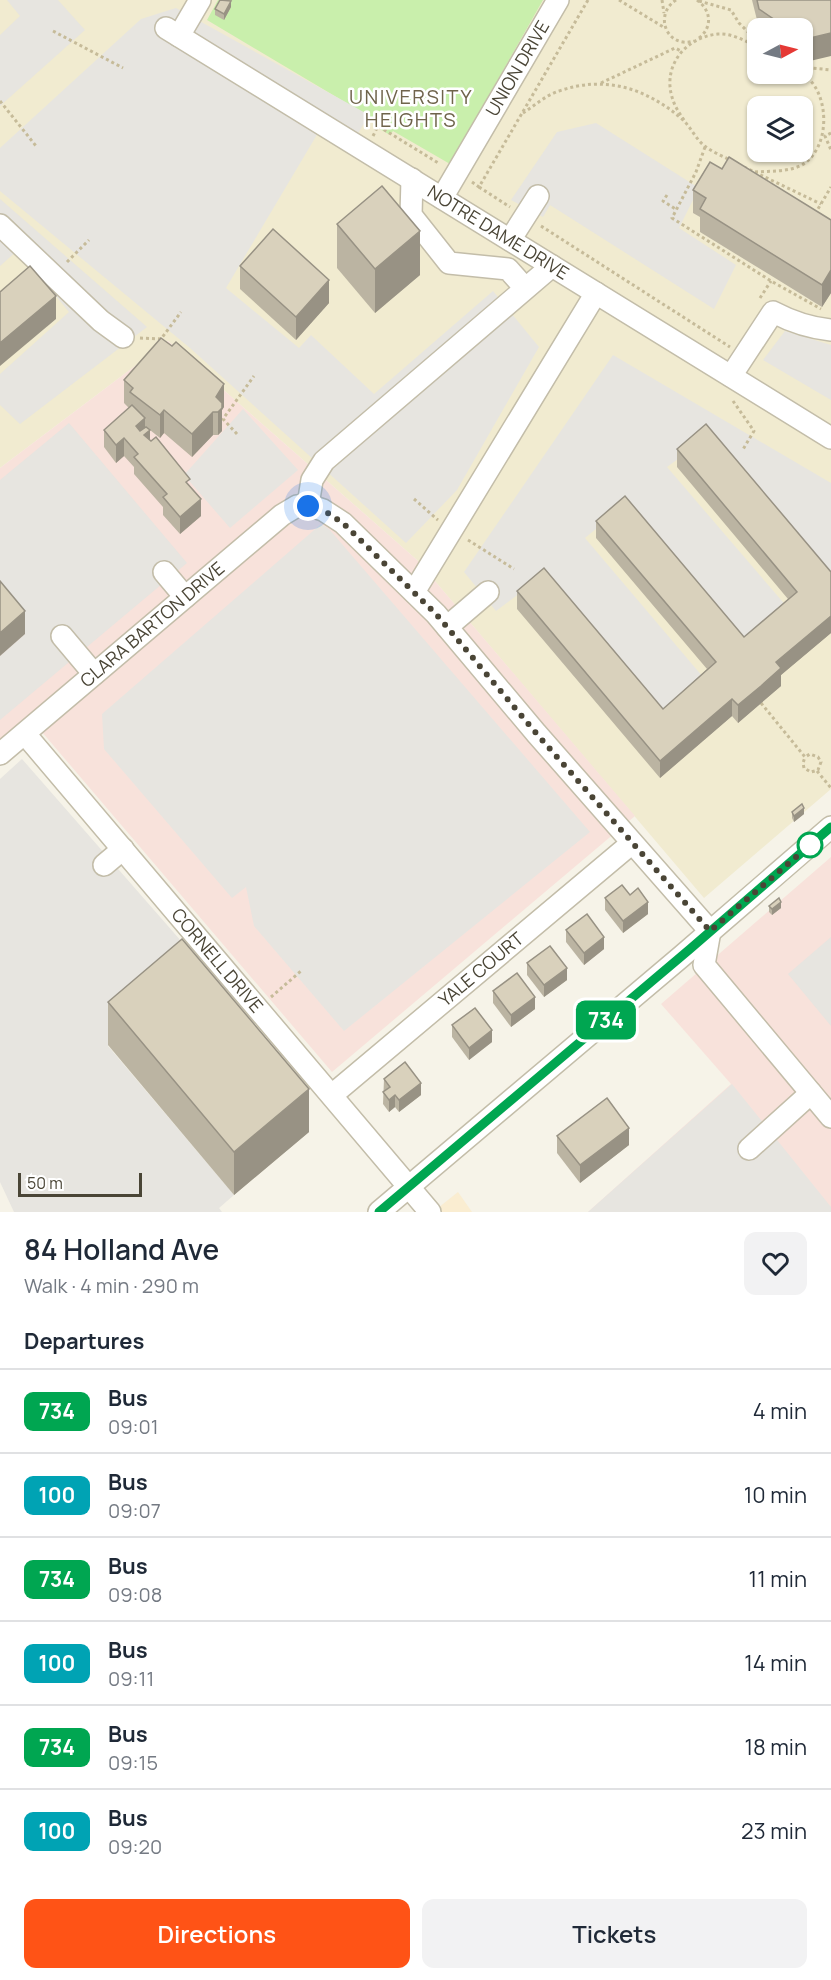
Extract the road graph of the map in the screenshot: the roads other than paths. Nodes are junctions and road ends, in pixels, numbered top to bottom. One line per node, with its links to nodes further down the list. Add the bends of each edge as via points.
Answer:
1 (200, 0): 3 (street, NOTRE DAME DRIVE, via 173,32)
2 (558, 0): 5 (street, UNION DRIVE)
3 (412, 179): 5 (street, NOTRE DAME DRIVE); 9 (street, via 411,215 449,263 508,269)
4 (538, 196): 7 (street)
5 (442, 198): 7 (street, NOTRE DAME DRIVE)
6 (0, 225): 12 (street)
7 (510, 240): 8 (street, NOTRE DAME DRIVE)
8 (552, 266): 9 (street); 10 (street, NOTRE DAME DRIVE)
9 (524, 287): 15 (street, via 324,461 312,480)
10 (596, 293): 13 (street, NOTRE DAME DRIVE); 17 (street)
11 (830, 322): 13 (street, via 818,329 773,312)
12 (123, 337)
13 (731, 376): 14 (street, NOTRE DAME DRIVE)
14 (831, 438)
15 (308, 506): 17 (street, via 343,523); 19 (street, CLARA BARTON DRIVE, via 297,506 282,515)
16 (164, 572): 19 (street)
17 (414, 592): 20 (street)
18 (488, 592): 20 (street)
19 (185, 597): 22 (street, CLARA BARTON DRIVE)
20 (447, 627): 26 (street)
21 (62, 636): 22 (street)
22 (94, 674): 23 (street, CLARA BARTON DRIVE)
23 (25, 734): 24 (street, CLARA BARTON DRIVE); 27 (street, CORNELL DRIVE)
24 (0, 754)
25 (831, 827): 29 (street)
26 (632, 843): 29 (street); 31 (street, YALE COURT)
27 (123, 849): 28 (street); 31 (street, CORNELL DRIVE)
28 (104, 865)
29 (710, 931): 30 (street, via 704,965); 34 (street)
30 (811, 1093): 32 (street); 33 (street)
31 (332, 1095): 34 (street, CORNELL DRIVE)
32 (831, 1117)
33 (748, 1149)
34 (409, 1186): 35 (street); 36 (street, CORNELL DRIVE)
35 (379, 1212)
36 (430, 1212)

